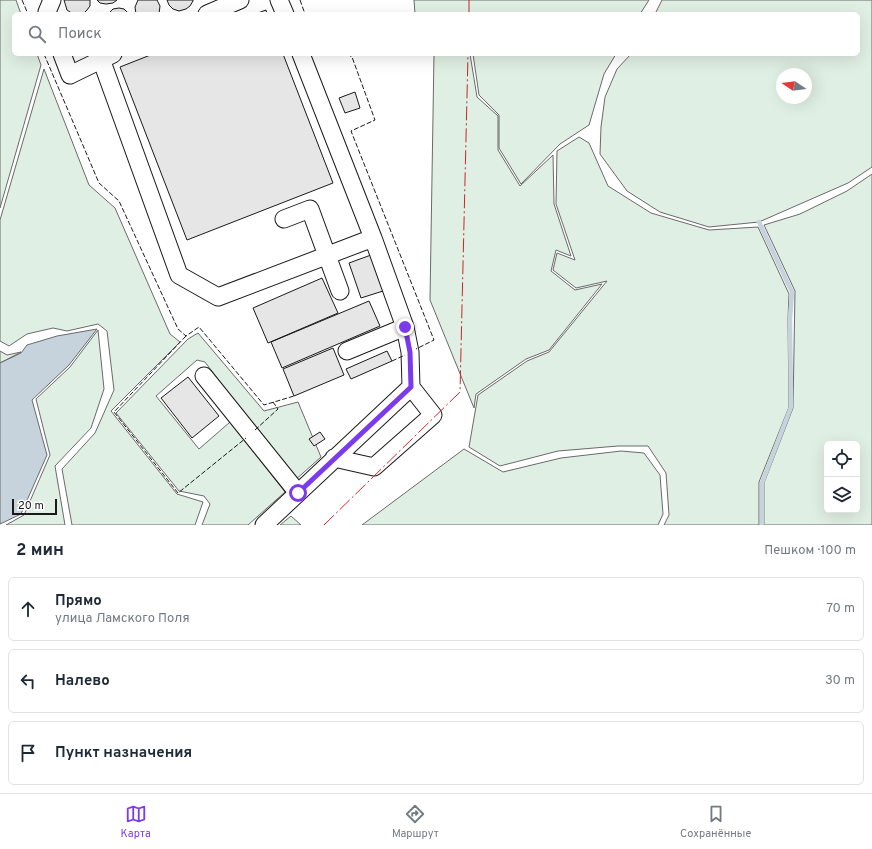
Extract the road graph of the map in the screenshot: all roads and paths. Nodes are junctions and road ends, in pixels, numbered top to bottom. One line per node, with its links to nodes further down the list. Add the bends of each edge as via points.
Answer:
1 (52, 0): 4 (street)
2 (240, 0): 5 (street)
3 (279, 0): 6 (street)
4 (47, 12)
5 (212, 12)
6 (284, 12)
7 (63, 56): 9 (street, via 70,75)
8 (302, 56): 11 (street)
9 (107, 57): 12 (street, via 180,275 218,297)
10 (284, 219): 12 (street, via 310,209)
11 (373, 238): 12 (street); 14 (street)
12 (327, 255): 13 (street)
13 (340, 291)
14 (405, 327): 15 (street); 17 (street, via 410,352)
15 (347, 351)
16 (204, 376): 19 (street)
17 (411, 387): 18 (street); 18 (street, via 433,415 374,467)
18 (334, 458): 19 (street)
19 (298, 493): 20 (street)
20 (264, 525)

